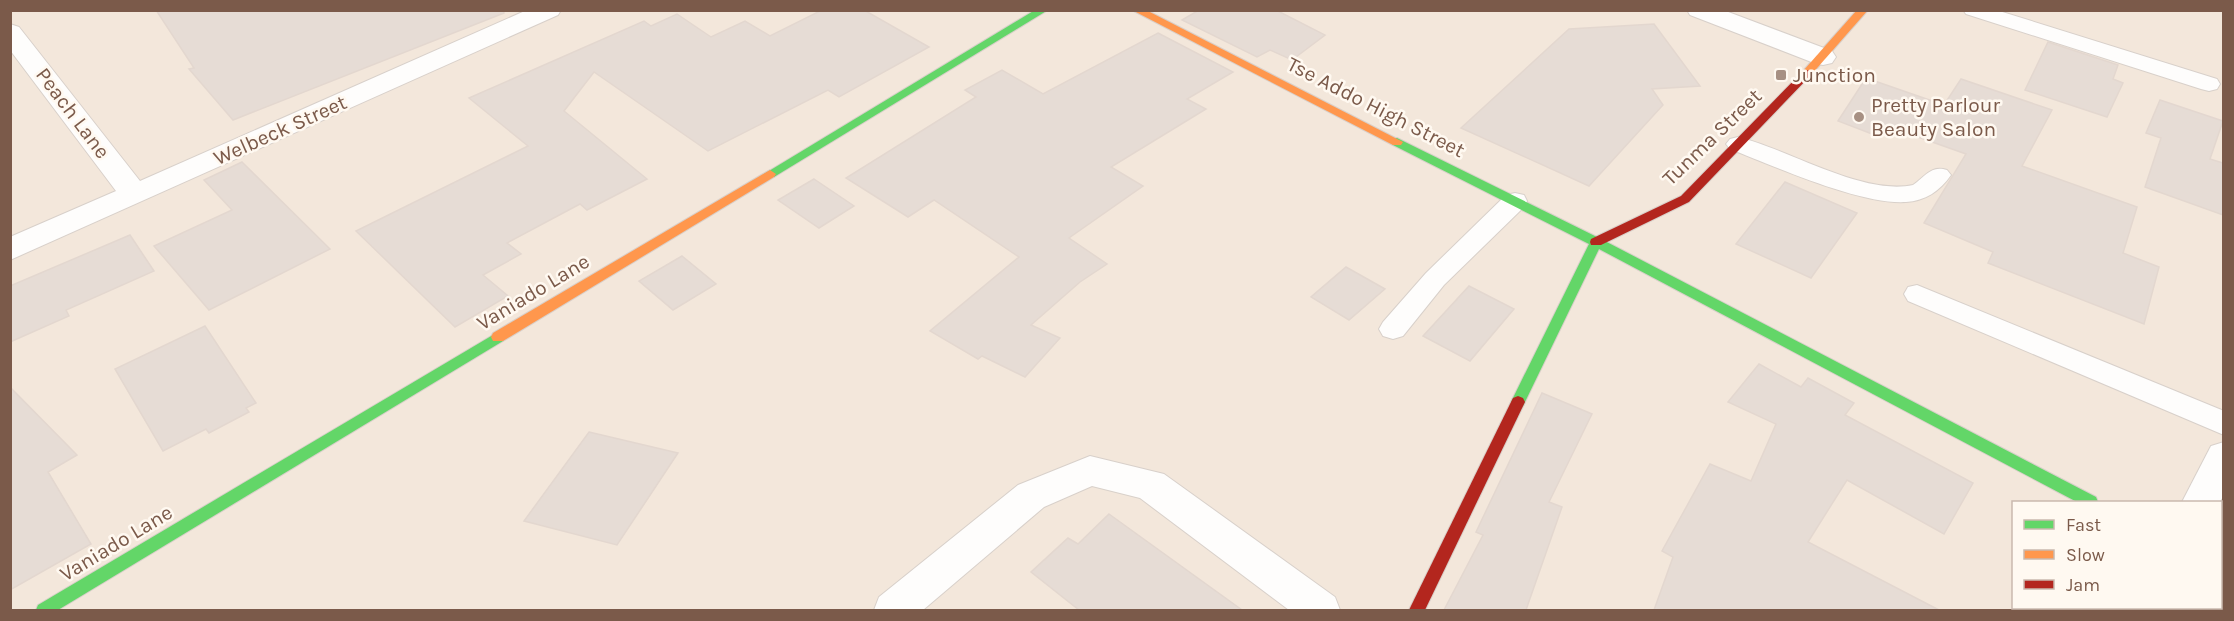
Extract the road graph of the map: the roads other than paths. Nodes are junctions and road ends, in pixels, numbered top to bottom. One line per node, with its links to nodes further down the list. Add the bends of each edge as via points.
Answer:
1 (549, 10): 12 (street, Welbeck Street)
2 (1043, 10): 22 (street, Vaniado Lane)
3 (1137, 10): 13 (street, Tse Addo High Street)
4 (1699, 10): 8 (street)
5 (1863, 10): 8 (street, Tunma Street)
6 (1973, 10): 9 (lane)
7 (10, 32): 12 (street, Peach Lane)
8 (1823, 57): 10 (street, Tunma Street)
9 (2209, 84)
10 (1738, 144): 11 (lane, via 1876,192 1904,195 1921,191); 14 (street, Tunma Street, via 1685,199)
11 (1939, 175)
12 (135, 195): 15 (street, Welbeck Street)
13 (1515, 201): 14 (street, Tse Addo High Street); 17 (lane, via 1435,279)
14 (1596, 242): 20 (street, Tse Addo High Street); 25 (street)
15 (10, 250)
16 (1917, 294): 18 (lane)
17 (1393, 329)
18 (2223, 424)
19 (2223, 456): 21 (street)
20 (2088, 501)
21 (2201, 501)
22 (44, 610)
23 (894, 610): 24 (street, via 1031,496 1090,471 1151,485)
24 (1320, 610)
25 (1417, 610)

